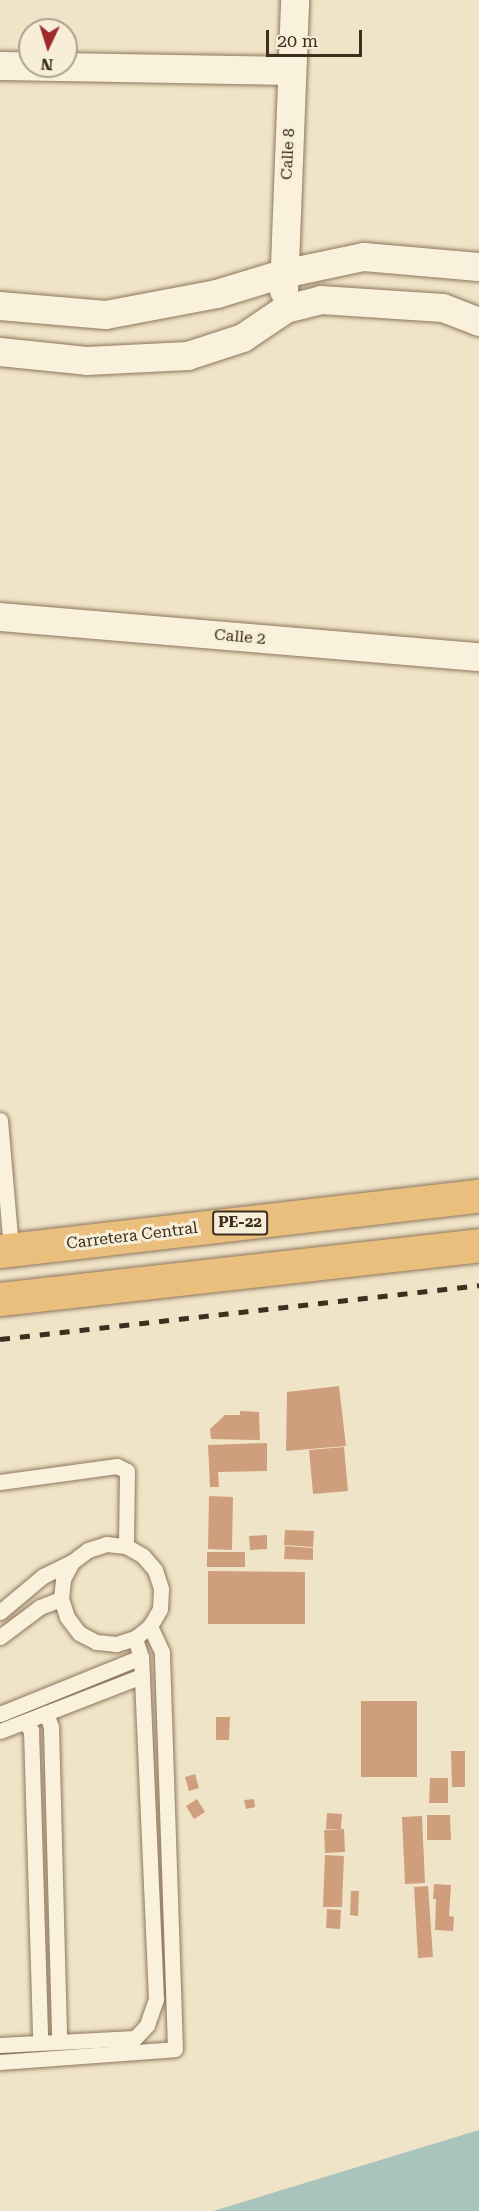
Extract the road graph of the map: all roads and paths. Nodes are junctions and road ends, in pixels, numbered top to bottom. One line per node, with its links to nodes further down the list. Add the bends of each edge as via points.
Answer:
1 (295, 0): 3 (street, Calle 8)
2 (0, 66): 3 (street)
3 (292, 71): 5 (street, Calle 8)
4 (479, 267): 5 (street, via 364,257)
5 (283, 274): 6 (street, via 217,294 106,315); 7 (street, Calle 8)
6 (0, 306)
7 (286, 309): 8 (street, via 321,300 443,308); 9 (street, via 243,338 188,356 87,361)
8 (479, 322)
9 (0, 352)
10 (0, 617): 11 (street, Calle 2)
11 (479, 657)
12 (0, 1120): 15 (lane)
13 (479, 1196): 15 (highway, Carretera Central / PE-22)
14 (479, 1245): 16 (highway)
15 (6, 1250)
16 (0, 1299)
17 (0, 1482): 18 (lane, via 117,1466 127,1471)
18 (126, 1546): 19 (lane, via 106,1544 88,1550); 22 (lane, via 143,1556 155,1570 161,1589 160,1608)
19 (72, 1562): 20 (lane, via 63,1579); 21 (lane, via 43,1576)
20 (61, 1599): 23 (lane, via 39,1606); 24 (lane, via 67,1617 79,1633 96,1642 116,1644)
21 (0, 1612)
22 (150, 1626): 24 (lane); 34 (lane, via 162,1652 175,2049)
23 (0, 1637)
24 (135, 1638): 25 (lane)
25 (141, 1657): 26 (lane); 28 (lane)
26 (142, 1676): 27 (lane); 31 (lane, via 156,1999 147,2025 135,2038)
27 (46, 1713): 29 (lane); 31 (lane, via 51,1727)
28 (0, 1714)
29 (24, 1722): 30 (lane); 32 (lane, via 31,1730)
30 (0, 1731)
31 (58, 2040): 32 (lane)
32 (40, 2042): 33 (lane)
33 (0, 2045)
34 (0, 2062)

